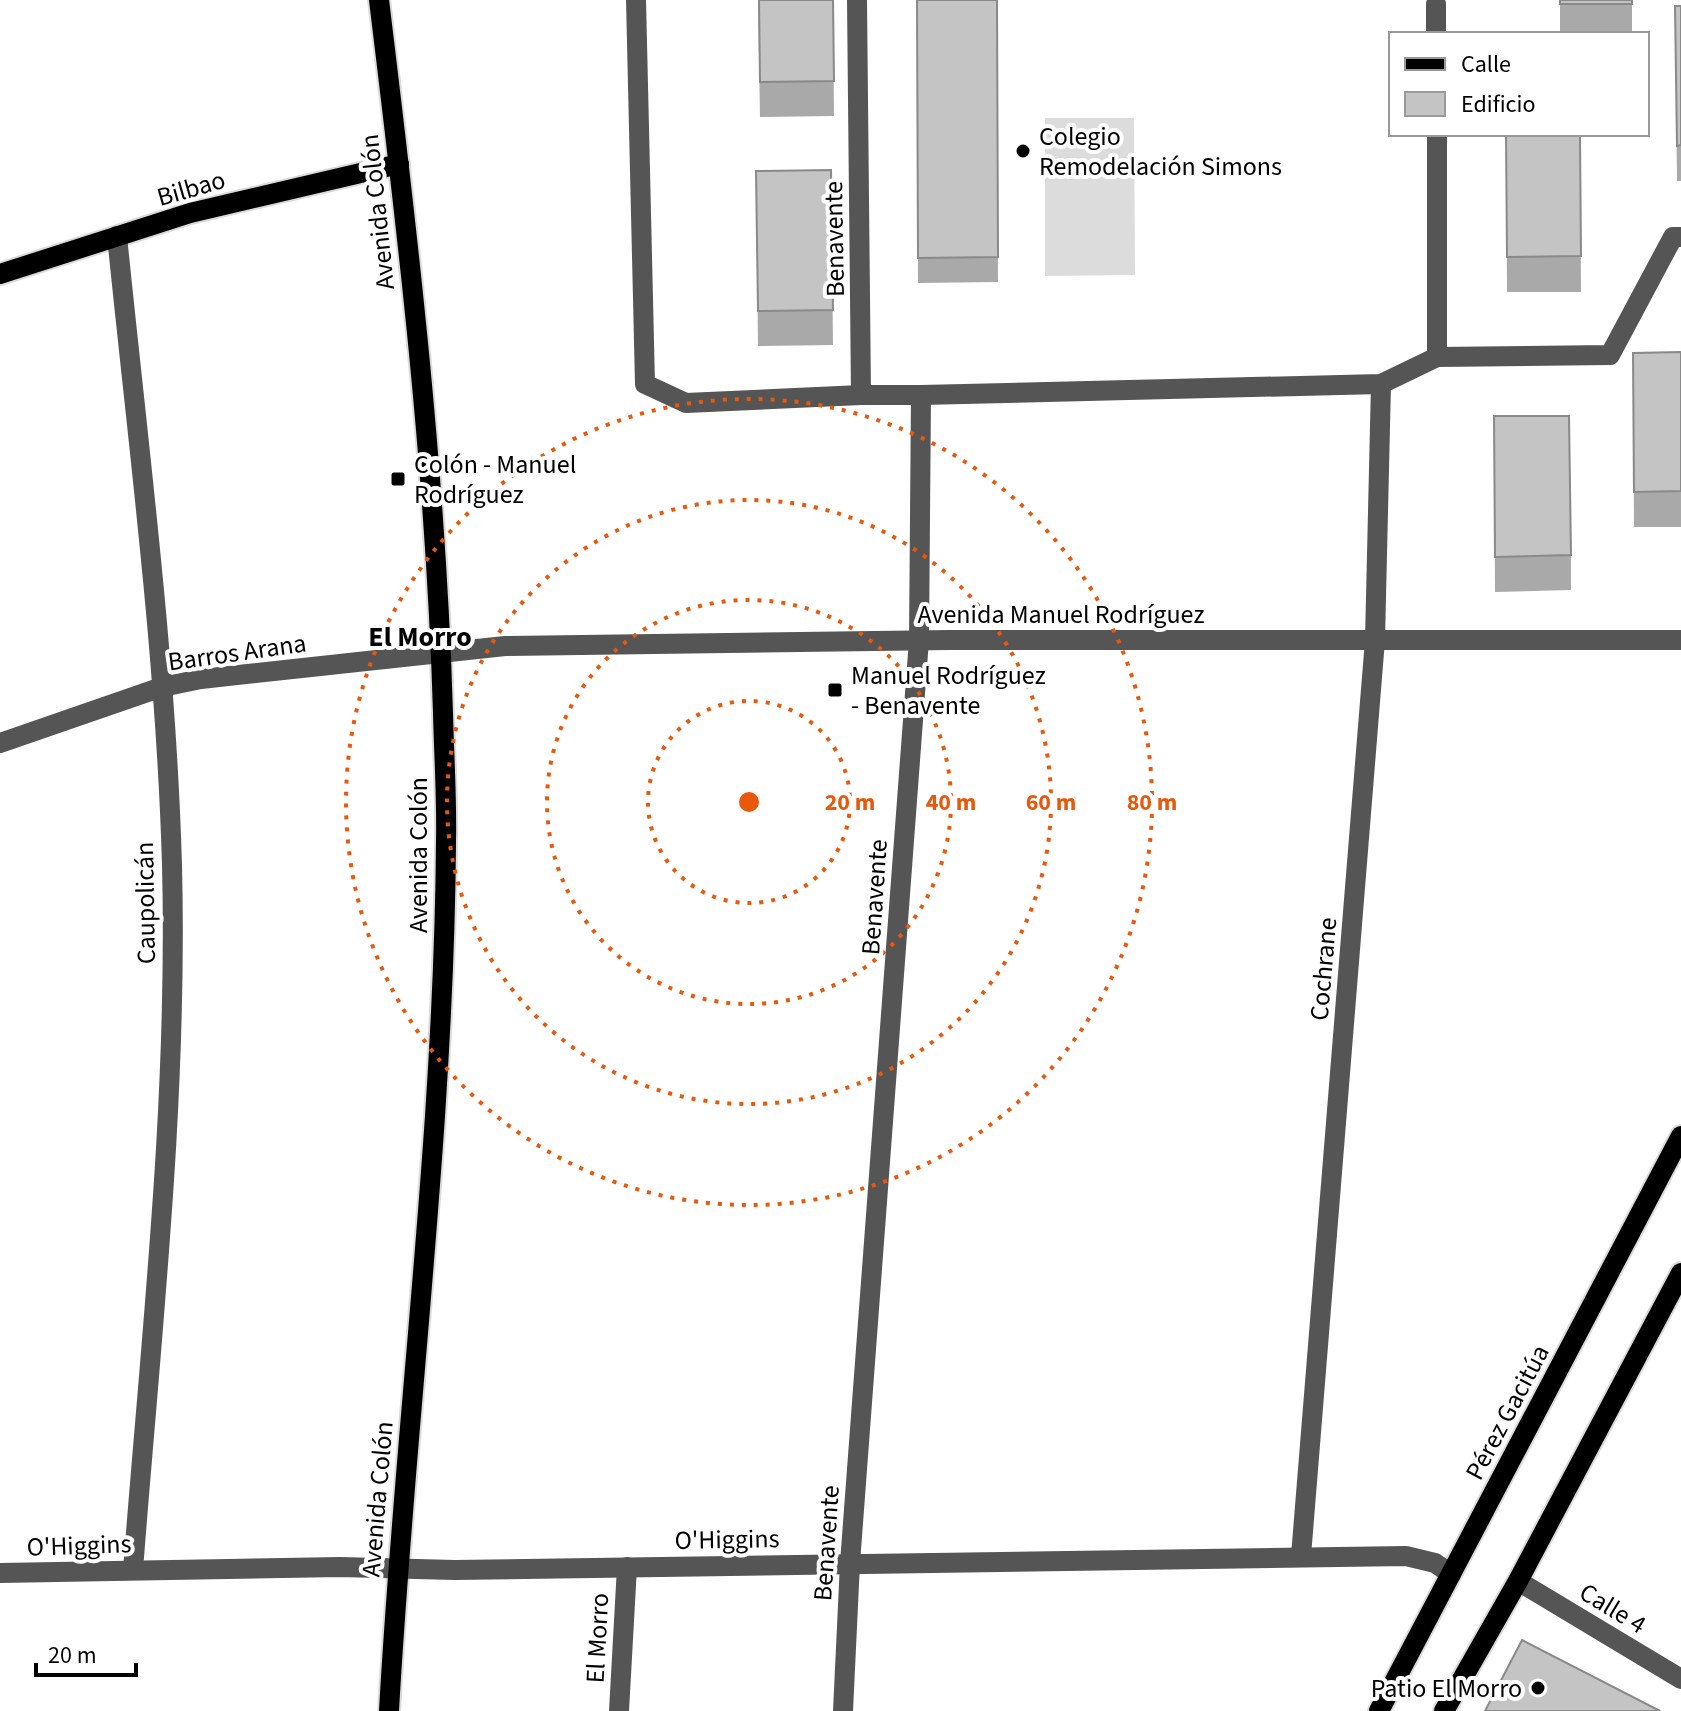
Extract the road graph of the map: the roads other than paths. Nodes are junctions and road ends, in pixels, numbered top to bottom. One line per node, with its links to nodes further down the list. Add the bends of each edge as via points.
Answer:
1 (379, 0): 7 (main road, Avenida Colón)
2 (636, 0): 13 (street, via 645,384 686,403)
3 (857, 0): 13 (street, Benavente)
4 (1436, 4): 5 (street)
5 (1436, 32)
6 (1437, 136): 11 (street)
7 (399, 164): 8 (main road, Bilbao, via 261,195); 18 (main road, Avenida Colón)
8 (117, 236): 10 (main road, Bilbao); 19 (street, Caupolicán)
9 (1681, 237): 11 (street, via 1673,237 1610,355)
10 (0, 274)
11 (1437, 357): 12 (street)
12 (1381, 384): 14 (street); 16 (street, Cochrane)
13 (861, 395): 14 (street)
14 (921, 395): 15 (street, Benavente)
15 (919, 640): 16 (street, Avenida Manuel Rodríguez); 18 (street, Avenida Manuel Rodríguez, via 505,646); 24 (street, Benavente)
16 (1375, 640): 17 (street, Avenida Manuel Rodríguez); 23 (street, Cochrane)
17 (1681, 640)
18 (441, 653): 19 (street, Barros Arana); 26 (main road, Avenida Colón, via 447,838 443,993)
19 (162, 687): 20 (street, Barros Arana); 27 (street, Caupolicán, via 172,867 168,1116)
20 (0, 743)
21 (1681, 1136): 29 (main road, Pérez Gacitúa)
22 (1681, 1273): 30 (main road)
23 (1301, 1556): 24 (street, O'Higgins); 29 (street, O'Higgins, via 1406,1556 1435,1563)
24 (850, 1563): 25 (street, O'Higgins); 34 (street, Benavente)
25 (627, 1567): 26 (street, O'Higgins); 33 (street, El Morro)
26 (397, 1568): 27 (street, O'Higgins); 32 (main road, Avenida Colón)
27 (133, 1570): 28 (street, O'Higgins)
28 (0, 1573)
29 (1451, 1574): 35 (main road, Pérez Gacitúa)
30 (1518, 1581): 31 (street, Calle 4); 36 (main road)
31 (1681, 1679)
32 (389, 1711)
33 (619, 1711)
34 (843, 1711)
35 (1379, 1711)
36 (1444, 1711)

